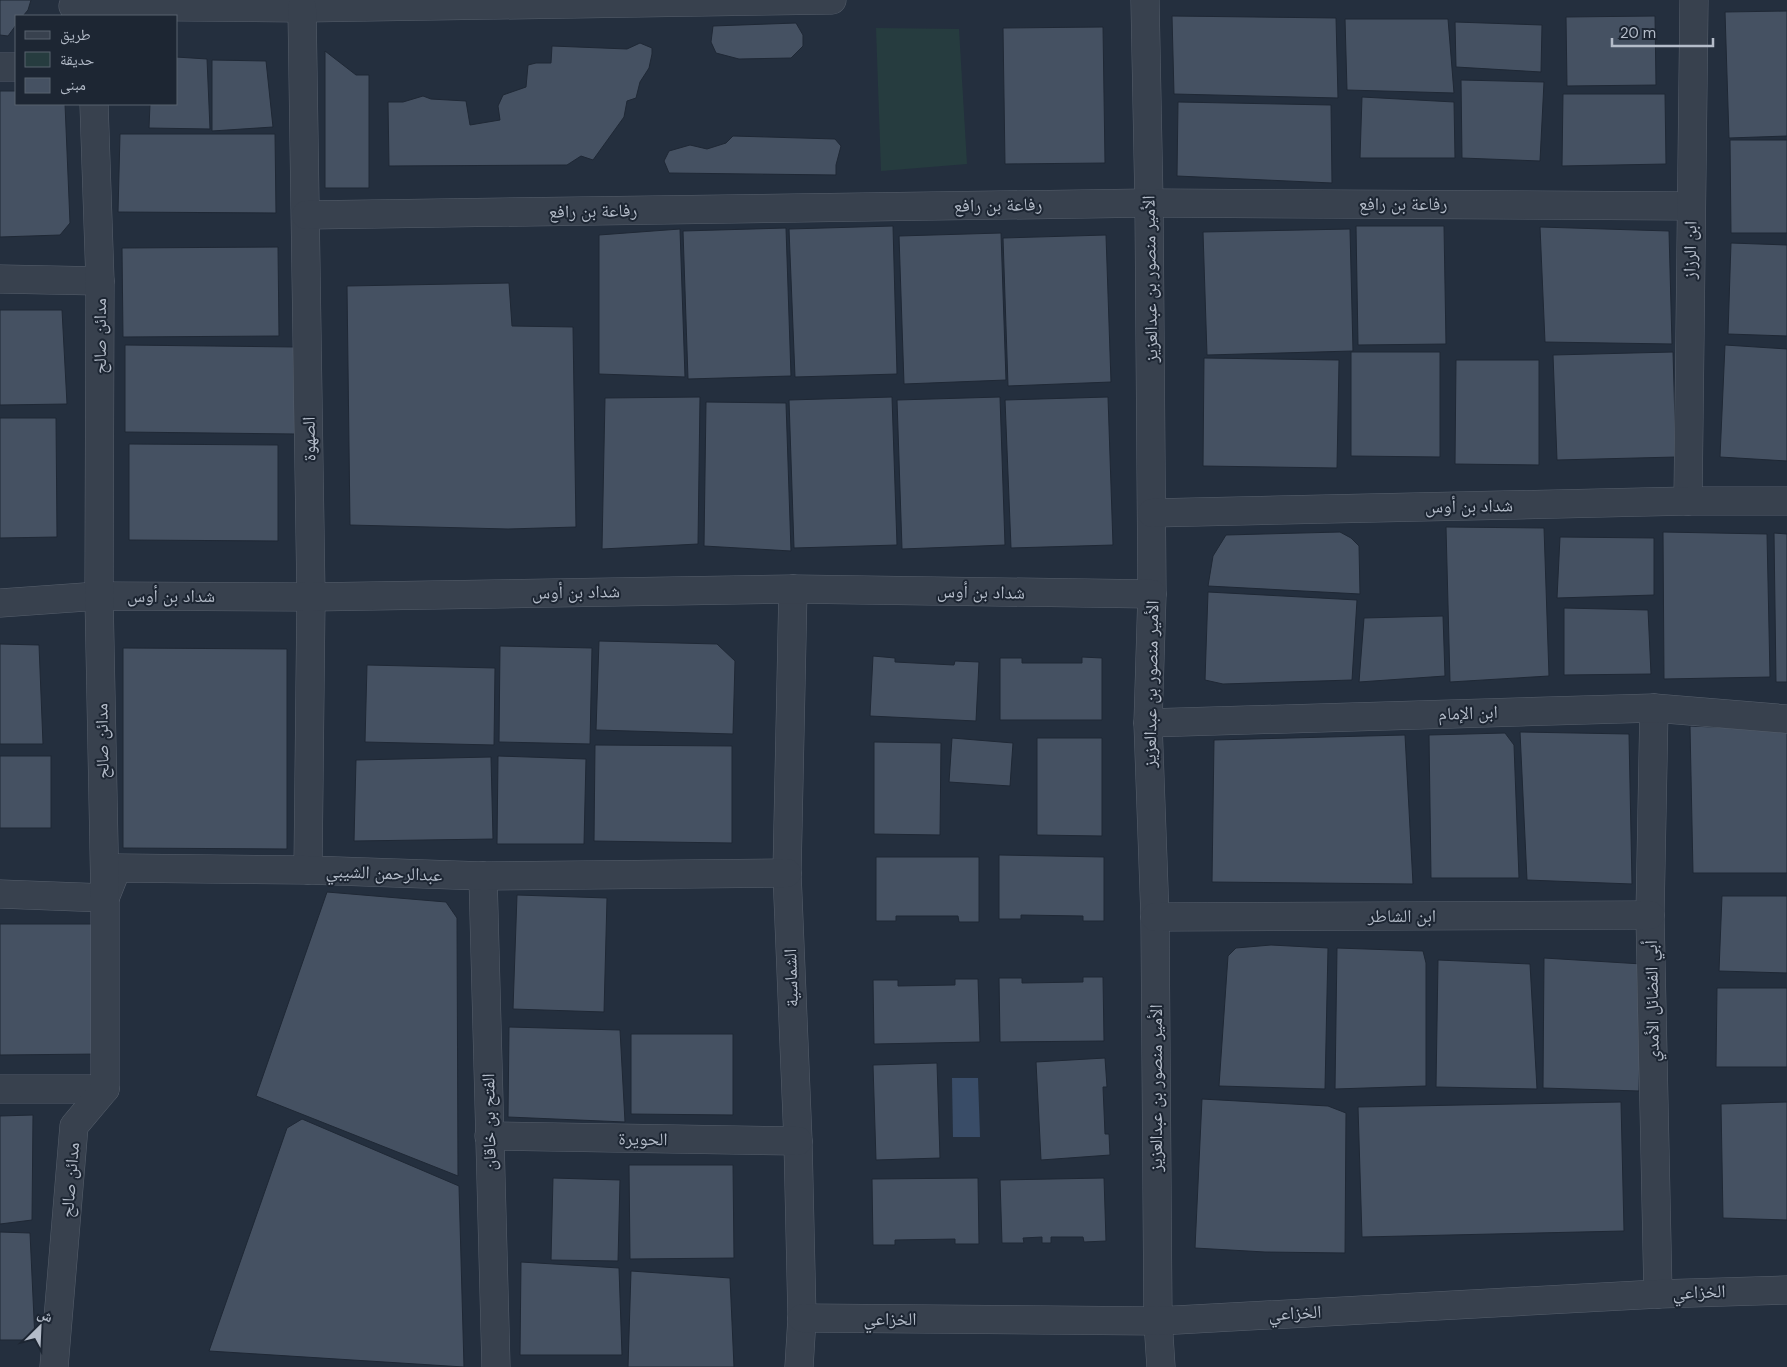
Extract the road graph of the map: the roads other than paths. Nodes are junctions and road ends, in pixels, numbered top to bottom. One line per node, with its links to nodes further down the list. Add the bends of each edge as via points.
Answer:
1 (832, 0): 5 (street)
2 (1145, 0): 9 (street, الأمير منصور بن عبدالعزيز)
3 (1694, 0): 10 (street, ابن الرزاز)
4 (72, 7): 5 (street)
5 (302, 8): 11 (street, الصهوة)
6 (0, 67): 7 (street)
7 (15, 67)
8 (94, 105): 13 (street, مدائن صالح)
9 (1149, 203): 10 (street, رفاعة بن رافع); 11 (street, رفاعة بن رافع); 16 (street, الأمير منصور بن عبدالعزيز)
10 (1691, 206): 14 (street, ابن الرزاز)
11 (306, 215): 20 (street, الصهوة)
12 (0, 279): 13 (street)
13 (100, 281): 19 (street, مدائن صالح)
14 (1688, 501): 15 (street, شداد بن أوس); 16 (street, شداد بن أوس)
15 (1787, 501)
16 (1152, 513): 18 (street, الأمير منصور بن عبدالعزيز)
17 (793, 589): 18 (street, شداد بن أوس); 20 (street, شداد بن أوس); 26 (street, الشماسية)
18 (1152, 594): 24 (street, الأمير منصور بن عبدالعزيز)
19 (99, 596): 20 (street, شداد بن أوس); 21 (street, شداد بن أوس); 29 (street, مدائن صالح)
20 (311, 597): 25 (street, الصهوة)
21 (0, 603)
22 (1654, 708): 23 (street, ابن الإمام); 24 (street, ابن الإمام); 30 (street, أبي الفضائل الأمدي)
23 (1787, 719)
24 (1148, 723): 31 (street, الأمير منصور بن عبدالعزيز)
25 (308, 870): 27 (street, عبدالرحمن الشيبي); 29 (street, عبدالرحمن الشيبي, via 117,868)
26 (787, 873): 27 (street, عبدالرحمن الشيبي); 35 (street, الشماسية)
27 (483, 876): 34 (street, الفتح بن خاقان)
28 (0, 894): 29 (street)
29 (105, 898): 33 (street, مدائن صالح)
30 (1650, 915): 31 (street, ابن الشاطر); 37 (street, أبي الفضائل الأمدي)
31 (1155, 916): 39 (street, الأمير منصور بن عبدالعزيز)
32 (0, 1089): 33 (street)
33 (105, 1089): 40 (street, مدائن صالح, via 74,1126)
34 (489, 1136): 35 (street, الحويرة); 41 (street, الفتح بن خاقان)
35 (798, 1142): 38 (street, الشماسية)
36 (1787, 1290): 37 (street, الخزاعي)
37 (1658, 1294): 39 (street, الخزاعي)
38 (802, 1318): 39 (street, الخزاعي); 42 (street, الشماسية)
39 (1158, 1321): 43 (street, الأمير منصور بن عبدالعزيز)
40 (54, 1367)
41 (496, 1367)
42 (799, 1367)
43 (1161, 1367)

